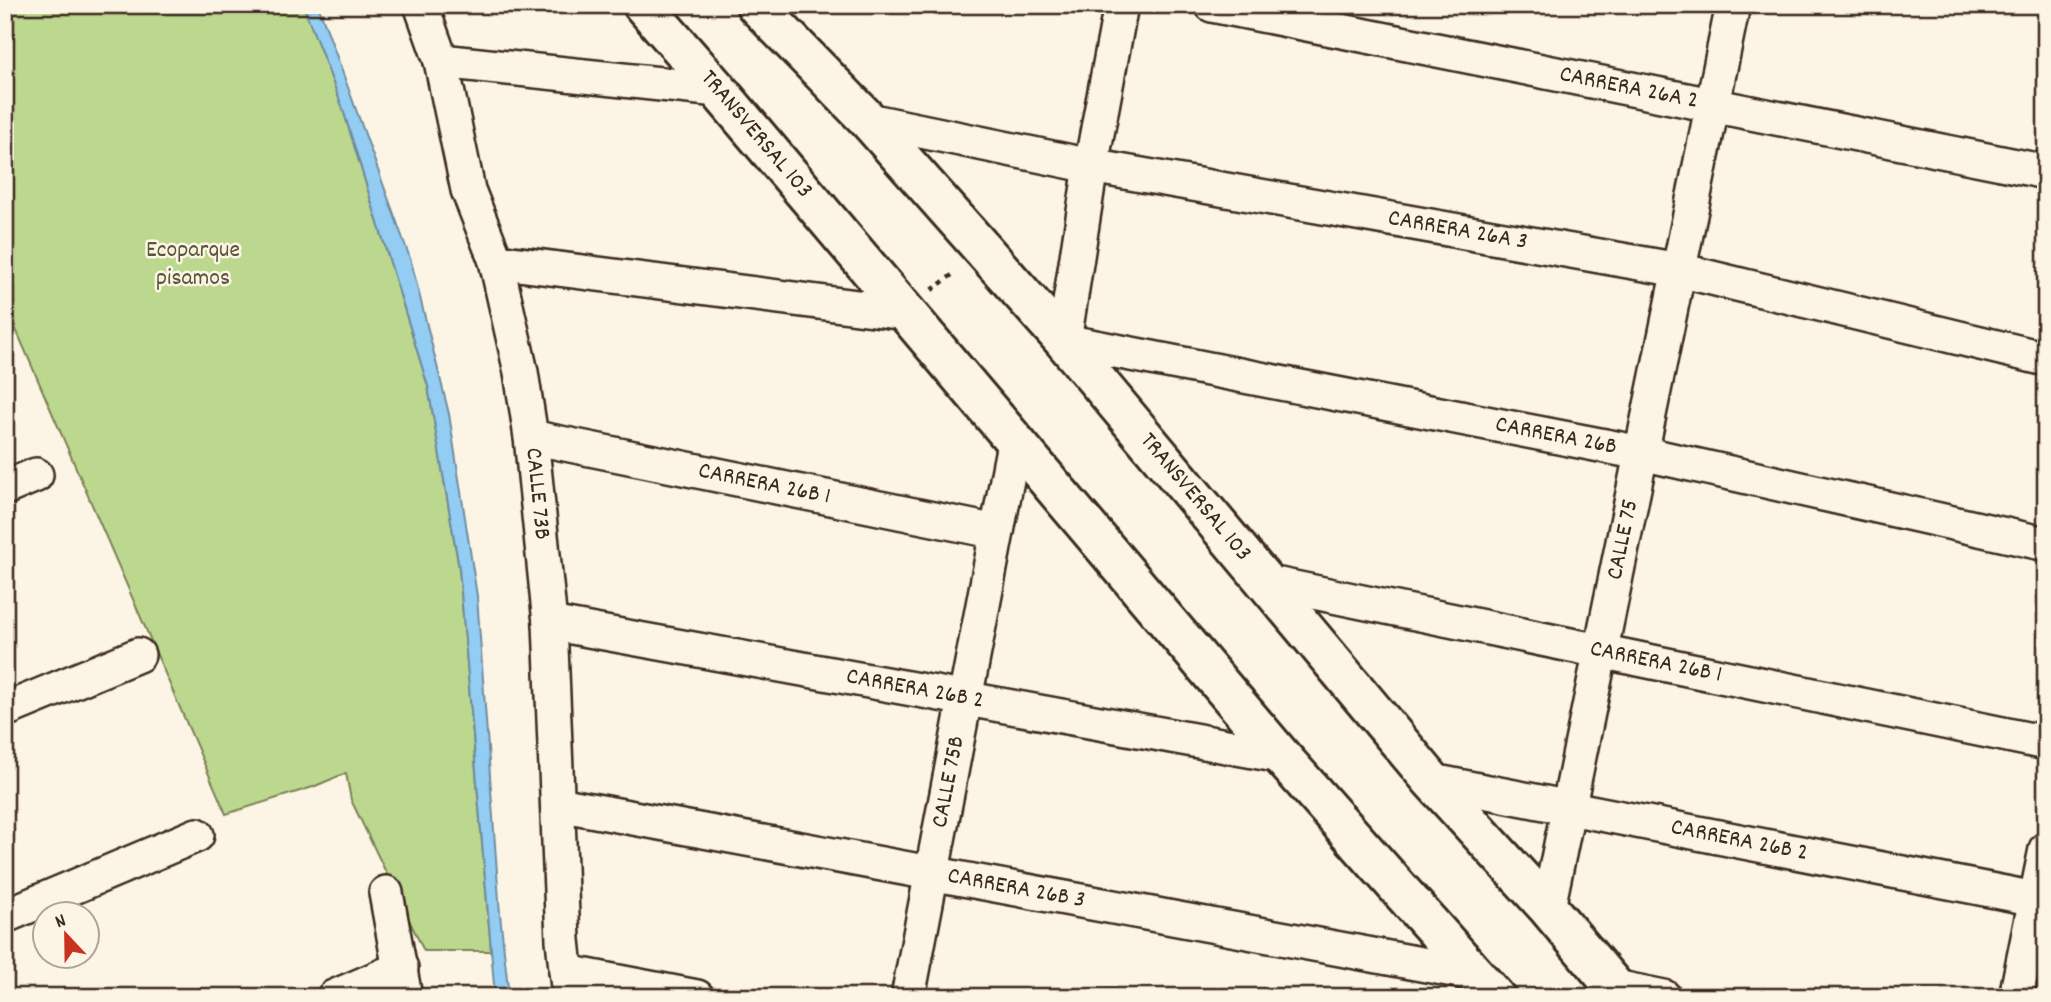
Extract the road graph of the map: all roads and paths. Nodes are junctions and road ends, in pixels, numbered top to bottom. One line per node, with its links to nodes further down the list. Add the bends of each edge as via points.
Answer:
1 (421, 5): 7 (street, CALLE 73B)
2 (756, 5): 10 (street, TRANSVERSAL 103)
3 (1121, 5): 11 (street)
4 (1212, 5): 9 (street, CARRERA 26A 2)
5 (1733, 5): 9 (street, CALLE 75)
6 (657, 14): 8 (street, TRANSVERSAL 103)
7 (441, 61): 8 (street); 14 (street, CALLE 73B, via 468,190)
8 (718, 90): 16 (street, TRANSVERSAL 103)
9 (1712, 104): 12 (street, CARRERA 26A 2); 15 (street, CALLE 75)
10 (868, 120): 11 (street, CARRERA 26A 3); 13 (street, TRANSVERSAL 103)
11 (1091, 166): 15 (street, CARRERA 26A 3); 17 (street)
12 (2046, 172)
13 (983, 250): 16 (path); 17 (street, TRANSVERSAL 103)
14 (496, 261): 16 (street); 19 (street, CALLE 73B)
15 (1679, 270): 18 (street, CARRERA 26A 3); 21 (street, CALLE 75)
16 (905, 313): 20 (street, TRANSVERSAL 103)
17 (1064, 341): 21 (street, CARRERA 26B); 26 (street, TRANSVERSAL 103)
18 (2046, 359)
19 (531, 437): 24 (street, CARRERA 26B 1); 27 (street, CALLE 73B)
20 (1014, 443): 24 (street, CALLE 75B); 33 (street, TRANSVERSAL 103)
21 (1641, 453): 25 (street, CARRERA 26B); 28 (street, CALLE 75)
22 (36, 475): 23 (street)
23 (5, 488)
24 (997, 532): 30 (street, CALLE 75B)
25 (2046, 544)
26 (1265, 582): 28 (street, CARRERA 26B 1); 34 (street, TRANSVERSAL 103)
27 (550, 623): 30 (street, CARRERA 26B 2); 35 (street, CALLE 73B)
28 (1600, 651): 32 (street, CARRERA 26B 1); 36 (street, CALLE 75)
29 (138, 655): 31 (street)
30 (966, 699): 33 (street, CARRERA 26B 2); 39 (street, CALLE 75B)
31 (5, 710)
32 (2046, 743)
33 (1281, 755): 46 (street, TRANSVERSAL 103)
34 (1433, 780): 36 (street, CARRERA 26B 2); 42 (street, TRANSVERSAL 103)
35 (558, 804): 39 (street, CARRERA 26B 3); 45 (street, CALLE 73B)
36 (1569, 807): 41 (street, CARRERA 26B 2); 42 (street, CALLE 75)
37 (197, 835): 43 (street)
38 (2046, 849): 41 (street)
39 (932, 874): 46 (street, CARRERA 26B 3); 50 (street, CALLE 75B)
40 (386, 893): 44 (street)
41 (2041, 900): 52 (street)
42 (1548, 908): 47 (street, TRANSVERSAL 103)
43 (5, 916)
44 (403, 983): 48 (street)
45 (568, 985): 49 (street)
46 (1485, 986)
47 (1619, 992): 51 (street)
48 (334, 997)
49 (696, 997)
50 (908, 997)
51 (1664, 997)
52 (2016, 997)

